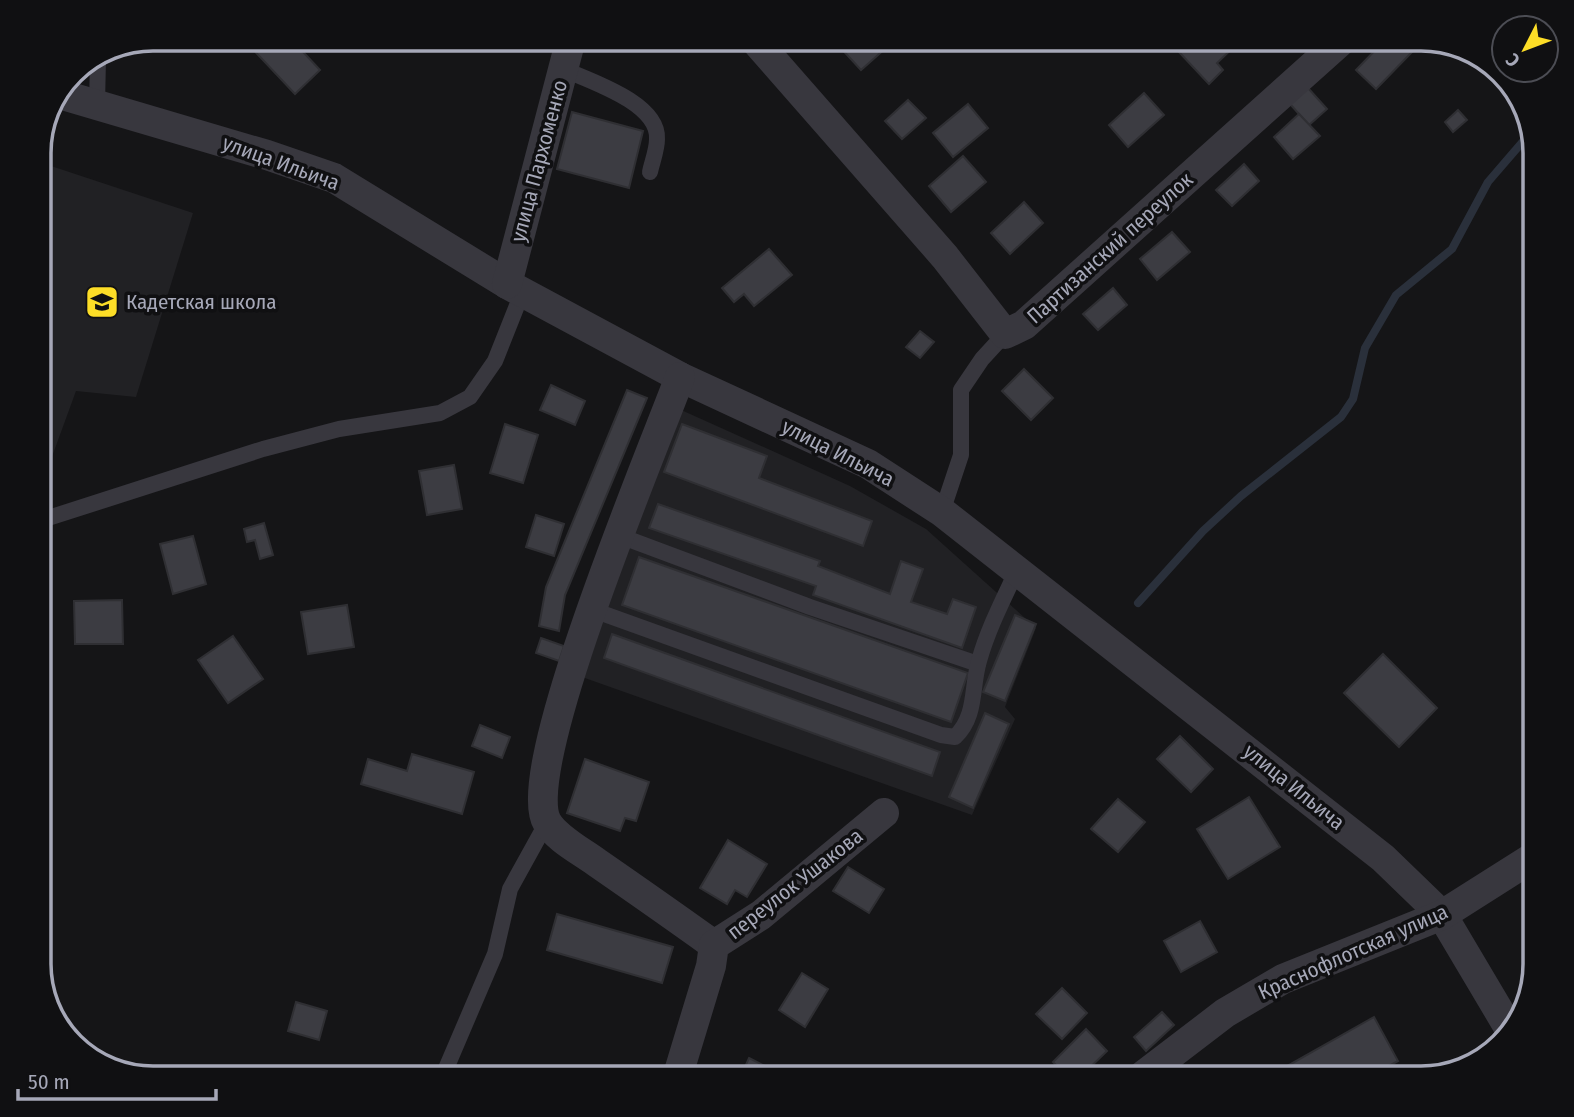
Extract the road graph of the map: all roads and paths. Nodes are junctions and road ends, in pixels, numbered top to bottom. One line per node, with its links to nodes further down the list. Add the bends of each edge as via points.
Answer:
1 (568, 51): 5 (street, улица Пархоменко)
2 (765, 51): 10 (street, Партизанский переулок, via 937,247)
3 (1329, 51): 10 (street, Партизанский переулок, via 1024,325)
4 (98, 67): 7 (lane)
5 (563, 69): 8 (lane, via 643,109 657,139); 9 (street, улица Пархоменко)
6 (68, 96): 7 (street, улица Ильича)
7 (97, 104): 9 (street, улица Ильича, via 334,178)
8 (649, 172)
9 (515, 288): 11 (street, улица Ильича); 13 (lane, via 495,361 470,397 440,414 339,429 263,449)
10 (1005, 334): 12 (lane, via 961,390 961,455)
11 (680, 377): 12 (street, улица Ильича, via 868,464); 14 (street)
12 (942, 512): 15 (street, улица Ильича)
13 (51, 517)
14 (620, 536): 16 (street); 17 (lane)
15 (1017, 570): 17 (lane); 21 (street, улица Ильича, via 1383,858)
16 (593, 610): 17 (lane, via 955,737 974,702); 19 (street, via 566,682 549,747 541,804)
17 (978, 664)
18 (884, 813): 22 (street, переулок Ушакова, via 761,915)
19 (547, 822): 22 (street); 24 (lane, via 510,889 495,954)
20 (1523, 864): 21 (street, Краснофлотская улица)
21 (1443, 915): 23 (street, улица Ильича); 26 (street, Краснофлотская улица, via 1283,979 1225,1013)
22 (714, 945): 25 (street, переулок Ушакова)
23 (1506, 1021)
24 (448, 1066)
25 (681, 1066)
26 (1157, 1066)

